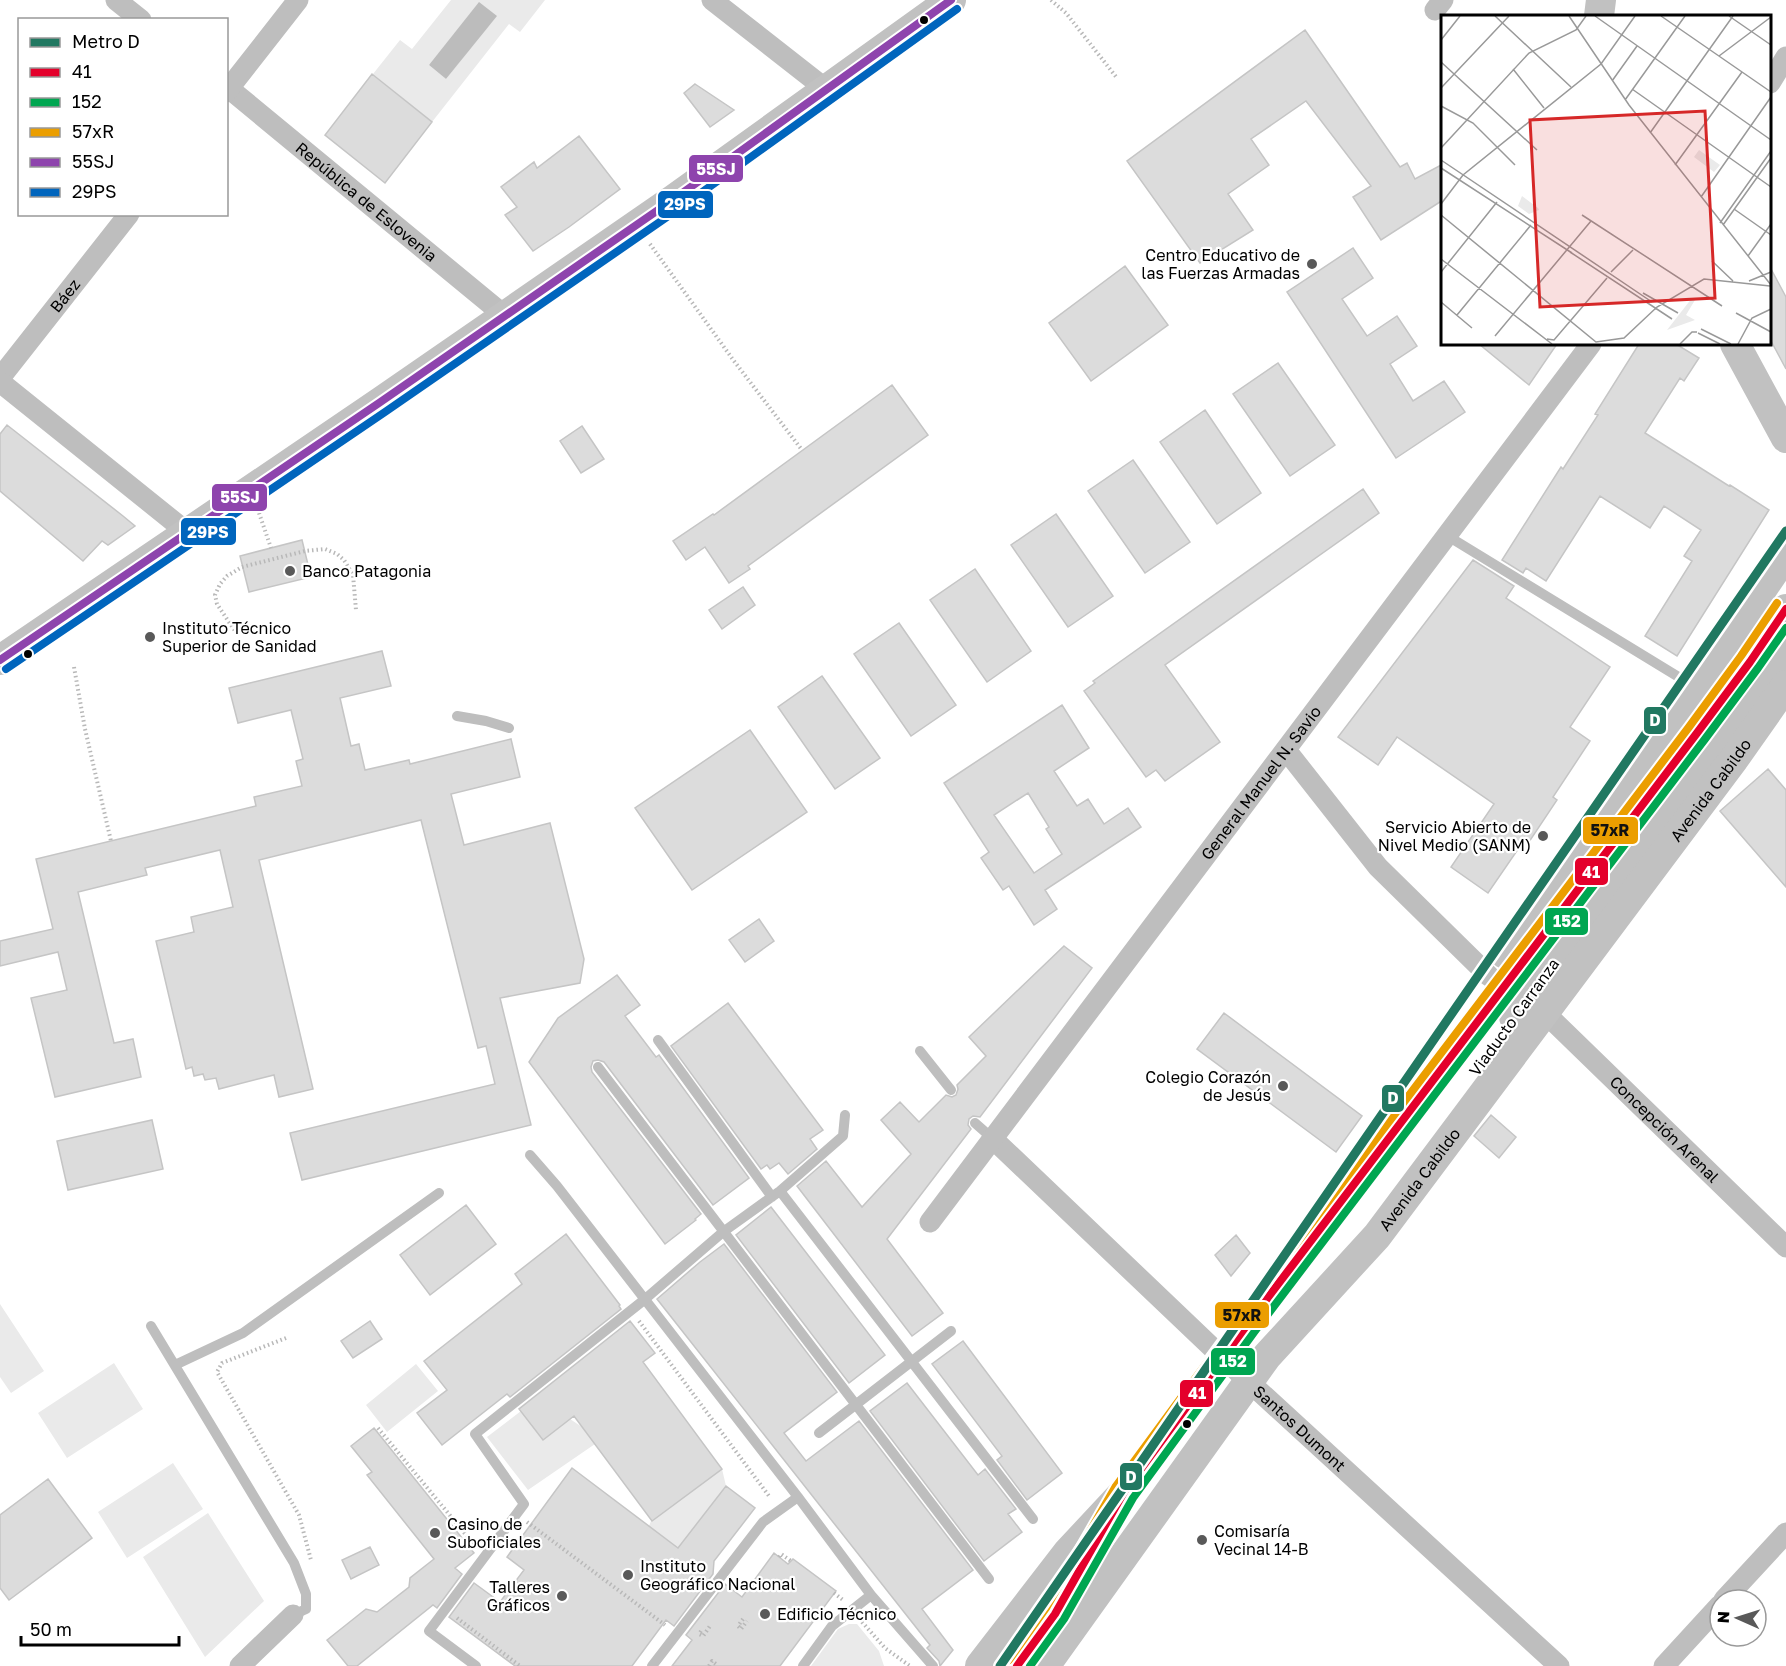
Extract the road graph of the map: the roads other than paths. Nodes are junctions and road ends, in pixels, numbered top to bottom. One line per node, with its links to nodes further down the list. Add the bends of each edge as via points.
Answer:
1 (116, 0): 7 (street)
2 (298, 0): 10 (street)
3 (711, 0): 12 (street)
4 (951, 0): 12 (main road)
5 (1601, 0): 6 (main road)
6 (1599, 15)
7 (138, 18)
8 (1786, 57): 9 (street)
9 (1771, 82)
10 (228, 88)
11 (228, 90): 14 (street, República de Eslovenia)
12 (827, 90): 14 (main road)
13 (127, 216): 17 (street, Báez)
14 (505, 316): 19 (main road)
15 (1590, 345): 20 (street, General Manuel N. Savio)
16 (1736, 345): 18 (main road)
17 (0, 380): 19 (street)
18 (1786, 438)
19 (188, 533): 24 (main road)
20 (1446, 535): 26 (lane); 29 (street, General Manuel N. Savio)
21 (1786, 554): 26 (main road)
22 (1786, 609): 47 (main road, Viaducto Carranza, via 1697,733)
23 (1786, 650): 49 (main road, Viaducto Carranza)
24 (0, 660)
25 (1786, 685): 31 (main road, Avenida Cabildo)
26 (1695, 687): 30 (main road)
27 (457, 716): 28 (lane)
28 (509, 728)
29 (1286, 750): 30 (street, via 1378,867); 38 (street, General Manuel N. Savio)
30 (1489, 976): 47 (main road, via 1348,1166)
31 (1544, 1012): 44 (street, Concepción Arenal); 49 (main road, Avenida Cabildo, via 1377,1236)
32 (658, 1040): 41 (lane)
33 (920, 1051): 35 (lane)
34 (598, 1067): 43 (lane)
35 (951, 1090)
36 (846, 1115): 41 (lane, via 843,1136)
37 (975, 1123): 38 (lane)
38 (993, 1138): 42 (street, General Manuel N. Savio); 50 (street, Santos Dumont)
39 (530, 1155): 45 (lane)
40 (439, 1193): 52 (lane, via 243,1333)
41 (776, 1194): 43 (lane); 51 (lane)
42 (930, 1222)
43 (723, 1232): 45 (lane); 54 (lane)
44 (1786, 1247)
45 (644, 1300): 57 (lane); 66 (lane, via 474,1434 524,1504 429,1631)
46 (151, 1326): 52 (lane)
47 (1244, 1329): 50 (main road)
48 (951, 1331): 51 (lane)
49 (1267, 1356): 53 (main road, Avenida Cabildo)
50 (1222, 1358): 53 (street, Santos Dumont); 56 (main road)
51 (912, 1362): 54 (lane); 58 (lane)
52 (175, 1365): 63 (lane, via 294,1563 306,1594 306,1609)
53 (1248, 1382): 73 (main road, Avenida Cabildo); 74 (street, Santos Dumont)
54 (855, 1405): 55 (lane); 60 (lane)
55 (819, 1433)
56 (1124, 1492): 70 (main road, via 1068,1552); 71 (main road); 72 (lane, via 1055,1614)
57 (798, 1497): 62 (lane); 67 (lane, via 764,1522)
58 (1033, 1519)
59 (1786, 1533): 61 (street)
60 (988, 1579)
61 (1736, 1588)
62 (871, 1595): 68 (lane, via 832,1626); 69 (lane)
63 (293, 1615): 65 (street)
64 (1708, 1618): 75 (street)
65 (240, 1666)
66 (476, 1666)
67 (652, 1666)
68 (803, 1666)
69 (933, 1666)
70 (980, 1666)
71 (1001, 1666)
72 (1017, 1666)
73 (1045, 1666)
74 (1559, 1666)
75 (1664, 1666)

